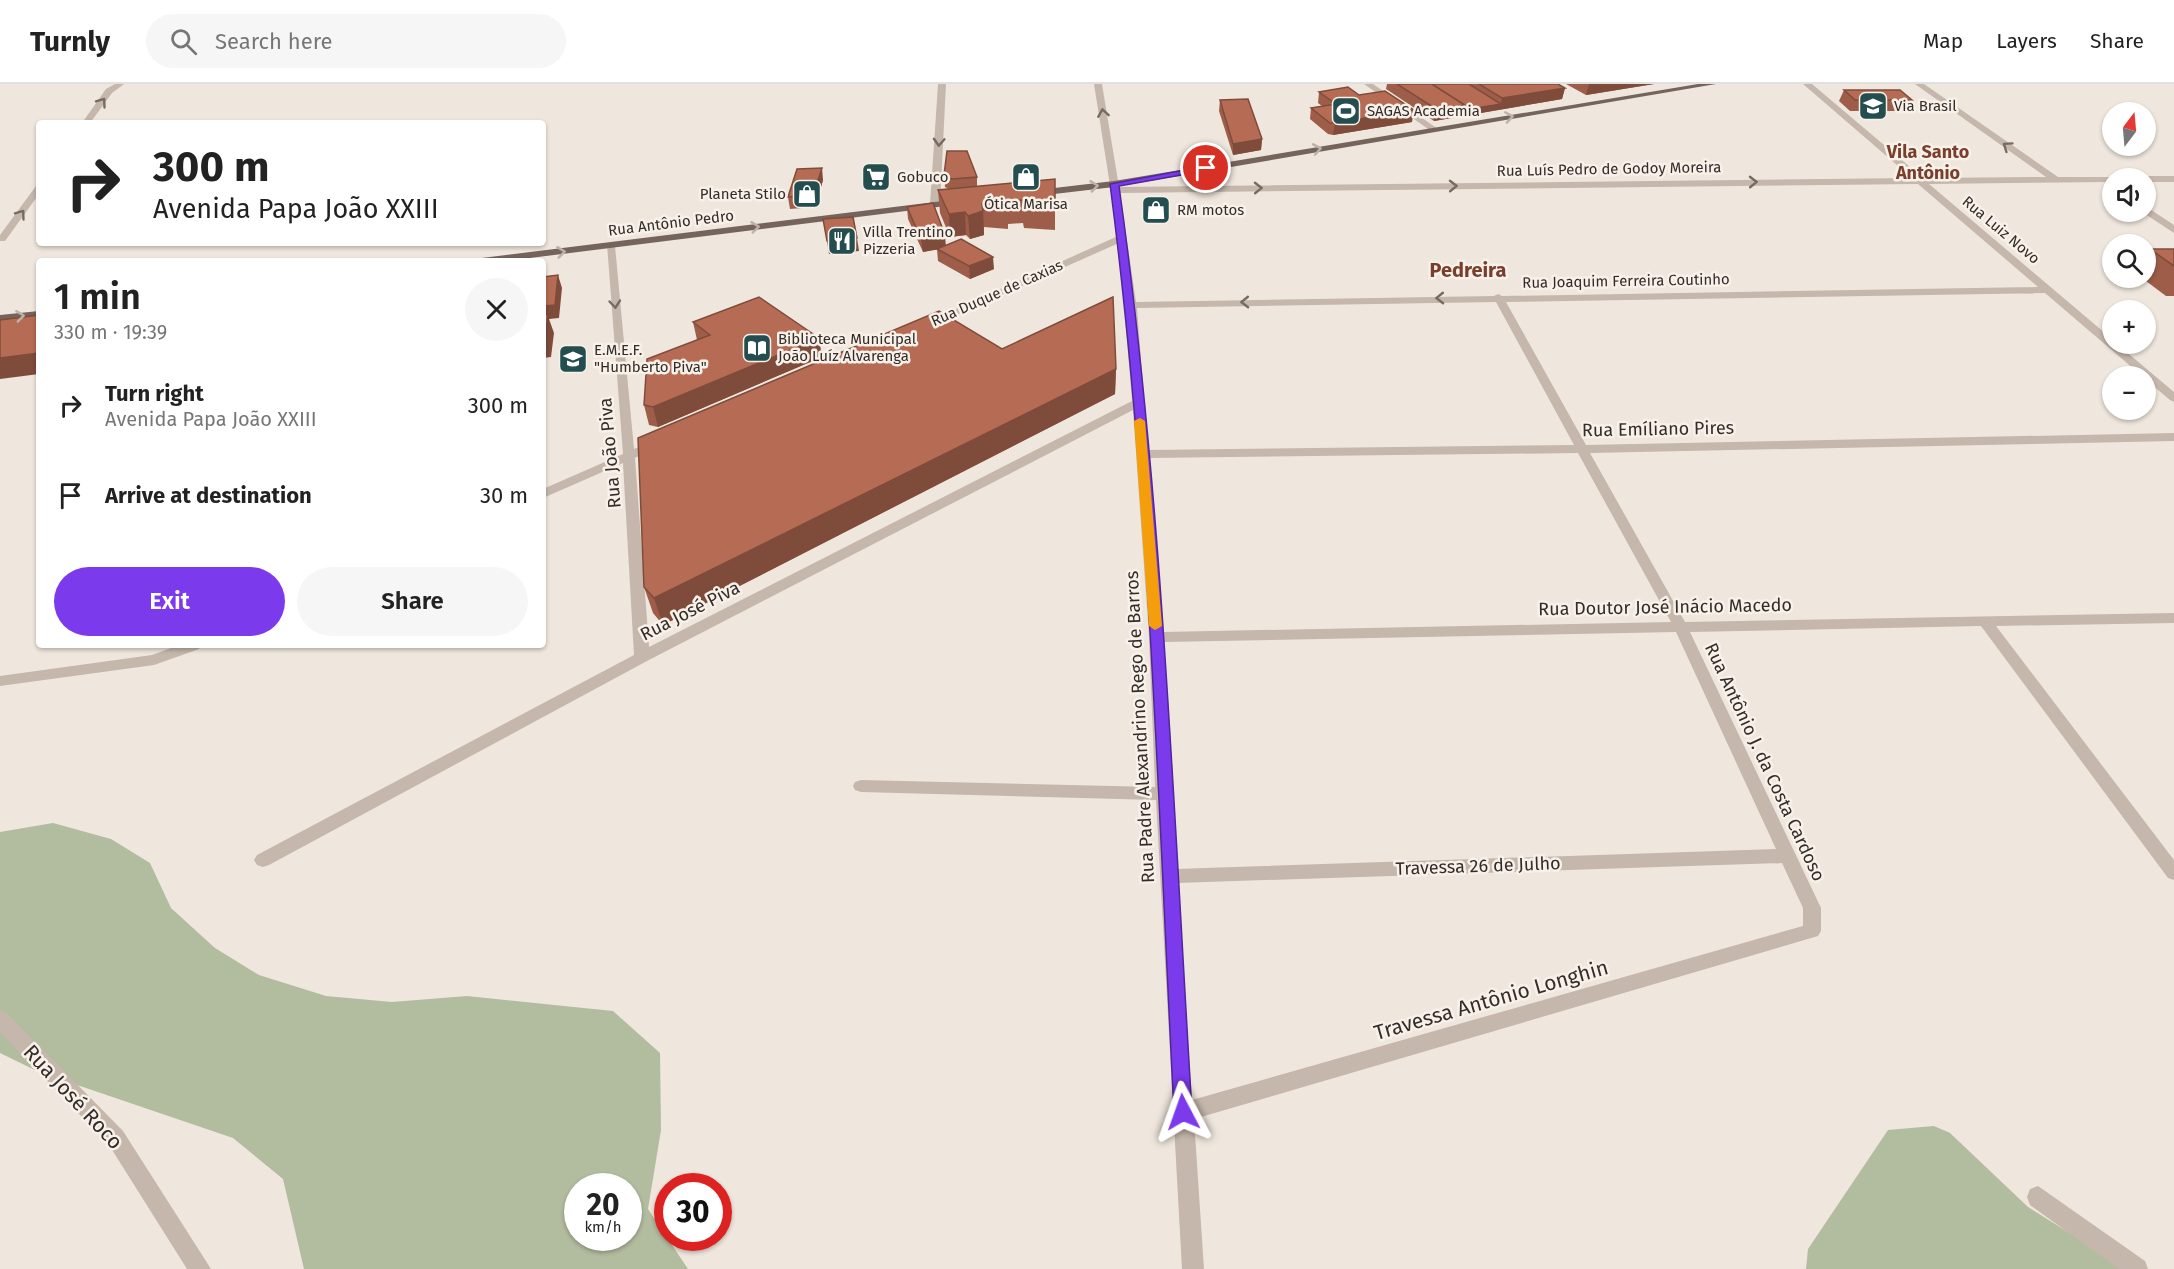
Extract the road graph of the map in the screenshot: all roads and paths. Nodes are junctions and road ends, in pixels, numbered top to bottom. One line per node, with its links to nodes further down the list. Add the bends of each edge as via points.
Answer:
1 (120, 84): 8 (street, one-way to 1, via 109,91)
2 (942, 84): 19 (street, one-way to 19)
3 (1098, 84): 15 (street, Rua Padre Alexandrino Rego de Barros, one-way to 3)
4 (1368, 84): 9 (street)
5 (1712, 84): 9 (main road, one-way to 5)
6 (1807, 84): 13 (street, Rua Luiz Novo)
7 (1919, 84): 10 (street, one-way to 7)
8 (88, 120)
9 (1434, 129): 15 (main road, one-way to 9)
10 (2055, 179): 13 (street, Rua Luís Pedro de Godoy Moreira); 14 (street, Rua Luís Pedro de Godoy Moreira)
11 (2156, 179): 12 (street)
12 (2174, 179)
13 (1919, 180): 15 (street, Rua Luís Pedro de Godoy Moreira, one-way to 13); 26 (street, Rua Luiz Novo)
14 (2102, 181)
15 (1115, 187): 17 (main road, one-way to 15); 22 (street, Rua Padre Alexandrino Rego de Barros)
16 (36, 192): 23 (street, one-way to 16)
17 (1023, 195)
18 (968, 201): 19 (main road, Rua Antônio Pedro)
19 (935, 204): 24 (main road, Rua Antônio Pedro, one-way to 19)
20 (2156, 217): 21 (street)
21 (2174, 230)
22 (1123, 237): 28 (street, Rua Padre Alexandrino Rego de Barros); 31 (street, Rua Duque de Caxias)
23 (1, 240)
24 (610, 246): 25 (main road, Rua Antônio Pedro, one-way to 24); 38 (street, Rua João Piva, one-way to 38)
25 (508, 258)
26 (2049, 290): 27 (street, Rua Joaquim Ferreira Coutinho); 32 (street, Rua Luiz Novo)
27 (1498, 297): 28 (street, Rua Joaquim Ferreira Coutinho, one-way to 28); 36 (street, Rua Antônio J. da Costa Cardoso)
28 (1131, 304): 33 (street, Rua Padre Alexandrino Rego de Barros)
29 (36, 314): 30 (main road, one-way to 29)
30 (0, 318)
31 (918, 328)
32 (2174, 398)
33 (1138, 403): 37 (street, Rua Padre Alexandrino Rego de Barros); 45 (street, Rua José Piva)
34 (2174, 437): 36 (street, Rua Emíliano Pires)
35 (670, 438): 38 (street)
36 (1582, 449): 37 (street, Rua Emíliano Pires); 42 (street, Rua Antônio J. da Costa Cardoso)
37 (1142, 454): 43 (street, Rua Padre Alexandrino Rego de Barros)
38 (629, 456): 39 (street); 45 (street, Rua João Piva)
39 (546, 494)
40 (2174, 618): 41 (street, Rua Doutor José Inácio Macedo)
41 (1984, 620): 42 (street, Rua Doutor José Inácio Macedo); 51 (street)
42 (1680, 626): 43 (street, Rua Doutor José Inácio Macedo); 49 (street, Rua Antônio J. da Costa Cardoso)
43 (1156, 637): 48 (street, Rua Padre Alexandrino Rego de Barros)
44 (186, 648): 46 (street, via 153,660)
45 (642, 657): 50 (street, Rua José Piva)
46 (0, 681)
47 (861, 786): 48 (street)
48 (1165, 794): 52 (street, Rua Padre Alexandrino Rego de Barros)
49 (1788, 856): 52 (street, Travessa 26 de Julho); 53 (street, Rua Antônio J. da Costa Cardoso, via 1812,908)
50 (263, 860)
51 (2174, 873)
52 (1168, 876): 55 (street, Rua Padre Alexandrino Rego de Barros)
53 (1812, 931): 55 (street, Travessa Antônio Longhin)
54 (0, 1019): 57 (street, Rua José Roco, via 116,1138)
55 (1183, 1112): 58 (street, Rua Padre Alexandrino Rego de Barros)
56 (2038, 1197): 59 (street)
57 (200, 1269)
58 (1193, 1269)
59 (2137, 1269)

